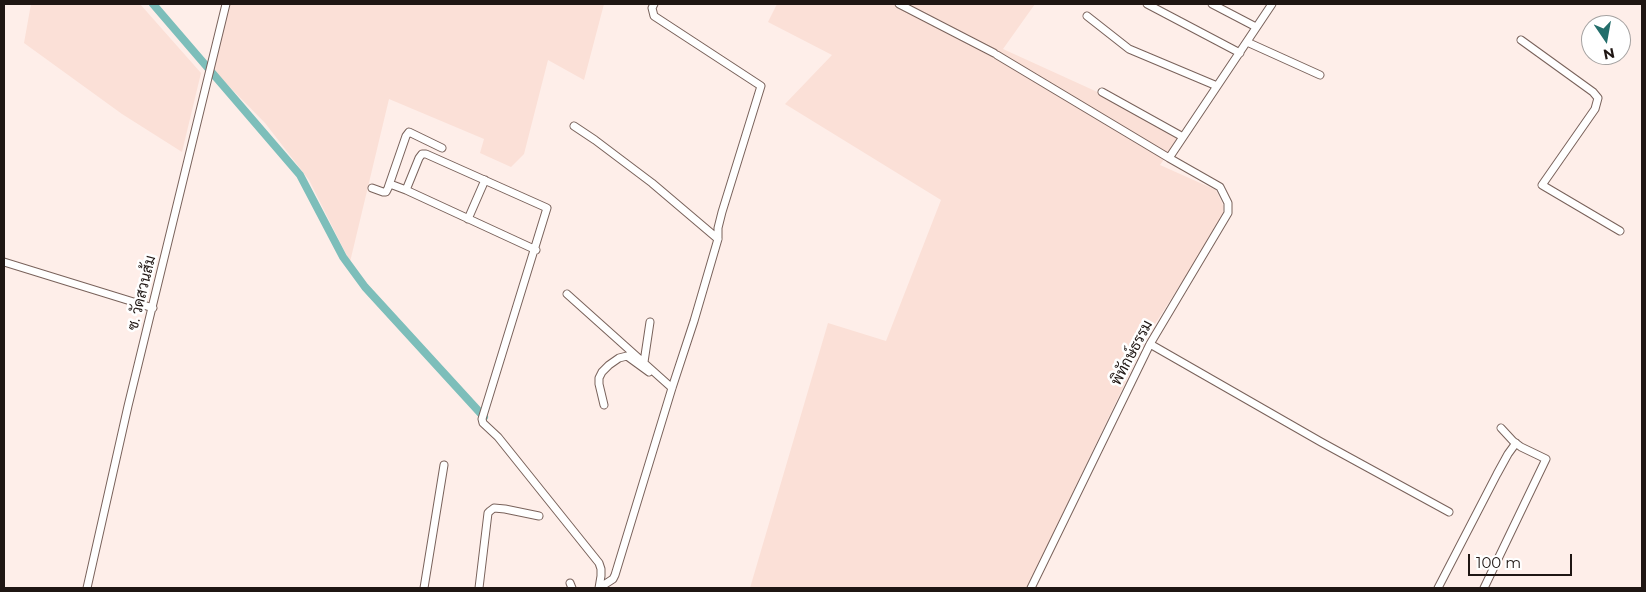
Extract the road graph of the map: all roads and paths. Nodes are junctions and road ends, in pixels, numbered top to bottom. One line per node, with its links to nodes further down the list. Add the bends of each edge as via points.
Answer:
1 (226, 4): 29 (street, ซ. วัดสวนส้ม)
2 (654, 4): 25 (street, via 652,12 656,17 761,86 722,212)
3 (899, 4): 18 (street, พิทักษ์ธรรม, via 996,54)
4 (1147, 4): 11 (street)
5 (1212, 4): 8 (street)
6 (1272, 4): 8 (street)
7 (1087, 16): 13 (street, via 1129,49)
8 (1256, 28): 10 (street)
9 (1521, 40): 24 (street, via 1598,98 1595,109 1542,185)
10 (1247, 42): 11 (street); 12 (street)
11 (1240, 53): 13 (street)
12 (1320, 75)
13 (1217, 86): 16 (street)
14 (1102, 92): 16 (street)
15 (574, 126): 25 (street, via 652,183)
16 (1182, 137): 18 (street)
17 (442, 148): 20 (street, via 407,133)
18 (1169, 158): 31 (street, พิทักษ์ธรรม, via 1220,187 1228,203 1228,213)
19 (485, 180): 22 (street, via 422,154); 23 (street); 26 (street, via 548,208)
20 (390, 184): 21 (street, via 386,192); 22 (street)
21 (372, 188)
22 (406, 190): 23 (street)
23 (468, 219): 26 (street)
24 (1620, 232)
25 (718, 239): 34 (street)
26 (536, 250): 44 (street, via 482,419 599,563)
27 (4, 262): 29 (street)
28 (567, 294): 32 (street)
29 (153, 308): 41 (street, ซ. วัดสวนส้ม)
30 (650, 322): 32 (street)
31 (1150, 344): 39 (street); 45 (street, พิทักษ์ธรรม)
32 (644, 362): 33 (street)
33 (656, 373): 34 (street); 35 (street, via 647,371 627,356 619,358 599,378)
34 (672, 388): 44 (street, via 615,575 613,580)
35 (604, 405)
36 (1501, 428): 37 (street)
37 (1516, 443): 46 (street); 47 (street, via 1546,459)
38 (444, 465): 42 (street)
39 (1449, 512)
40 (539, 516): 43 (street, via 494,508 488,513)
41 (87, 588)
42 (424, 588)
43 (479, 588)
44 (599, 588)
45 (1031, 588)
46 (1438, 588)
47 (1484, 588)

